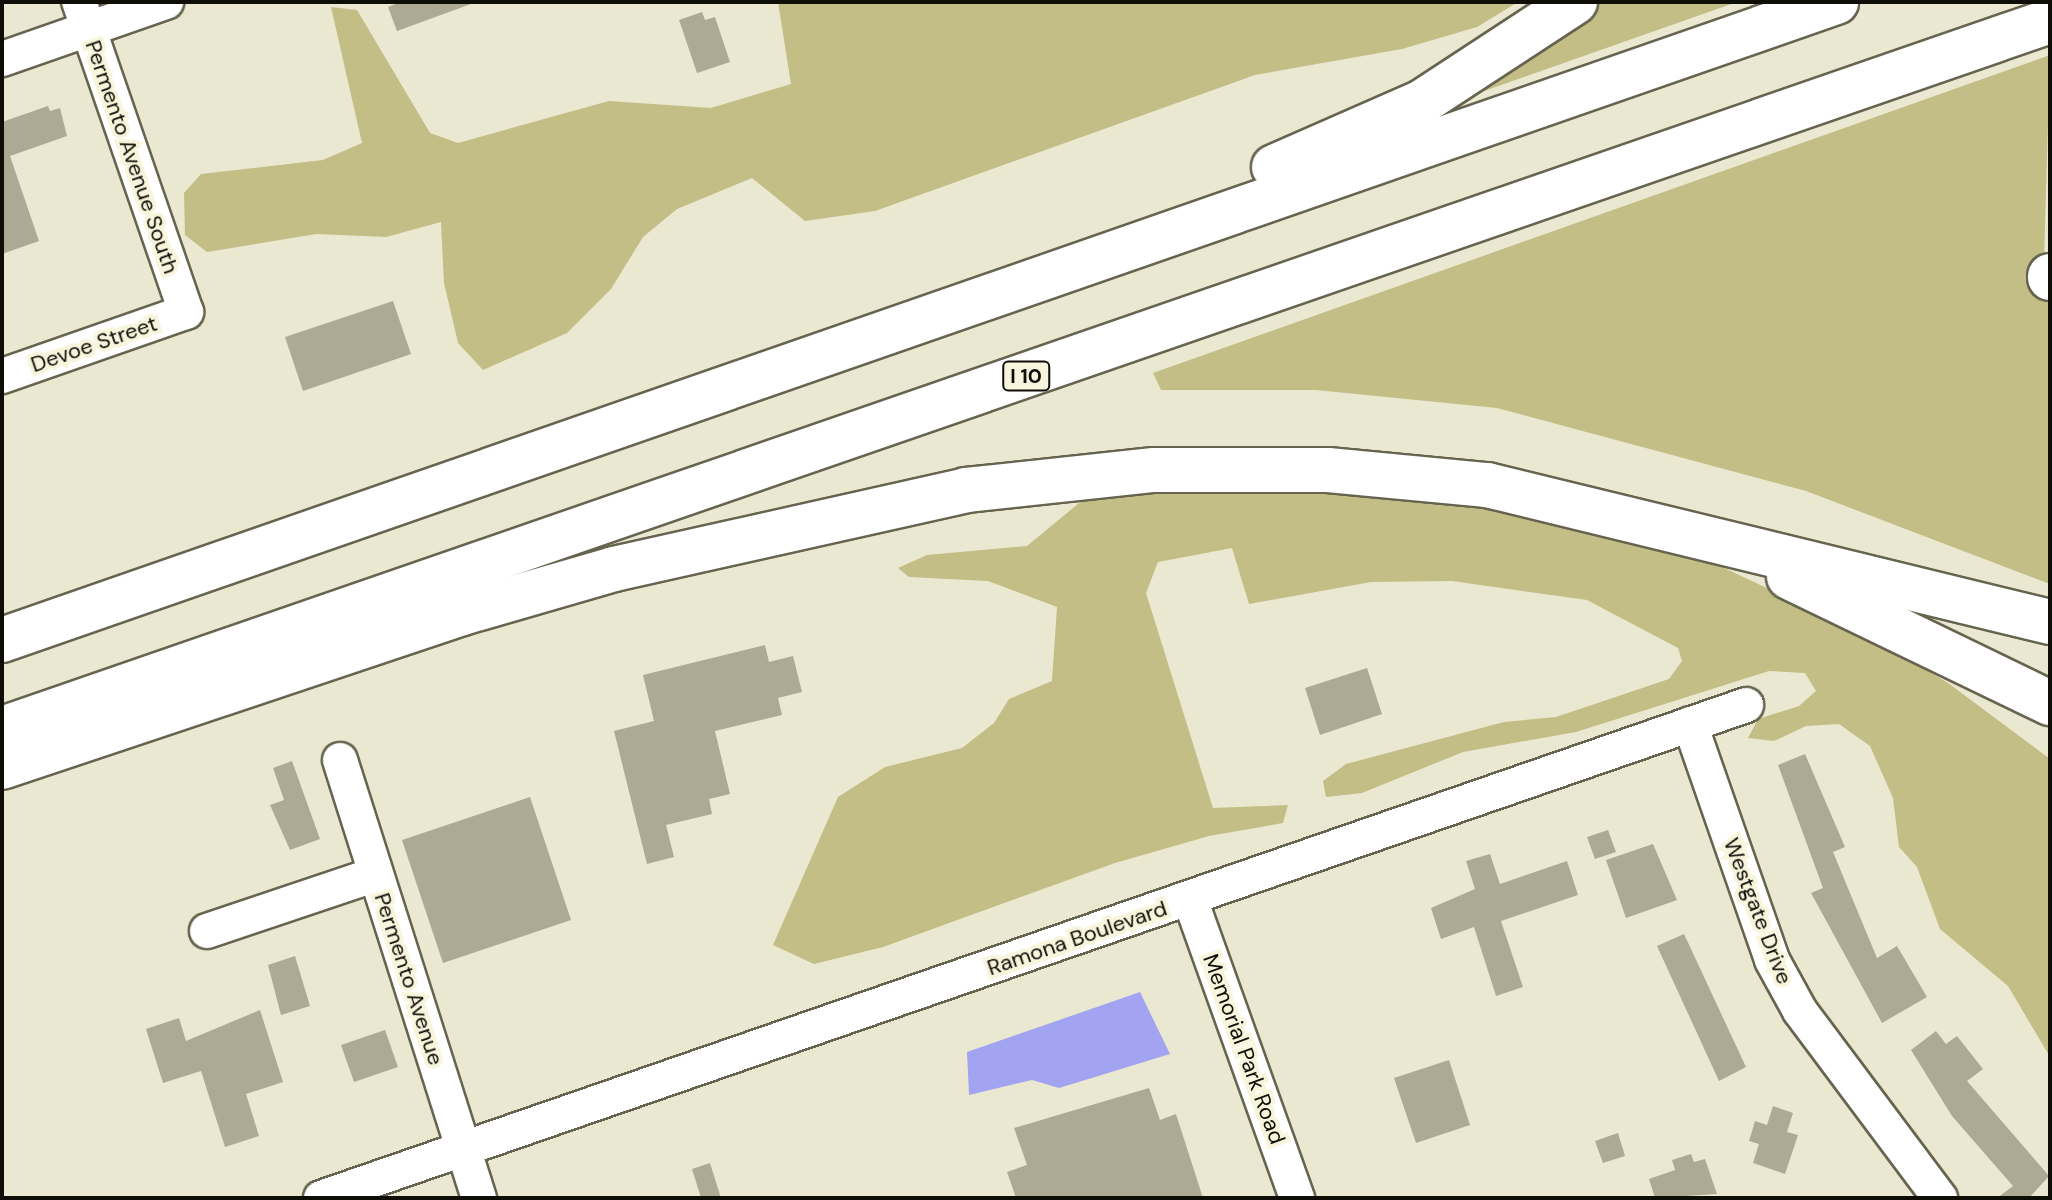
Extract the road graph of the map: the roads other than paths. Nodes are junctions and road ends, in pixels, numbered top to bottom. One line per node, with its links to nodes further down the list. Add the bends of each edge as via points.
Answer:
1 (166, 2): 4 (street)
2 (1575, 2): 7 (highway, via 1422,102 1306,156 1115,227)
3 (1836, 2): 7 (highway)
4 (83, 15): 6 (street); 8 (street, Permento Avenue South)
5 (2050, 21): 16 (highway, I 10)
6 (2, 59)
7 (978, 299): 12 (highway)
8 (186, 312): 9 (street, Devoe Street)
9 (2, 376)
10 (1735, 546): 11 (highway); 13 (highway); 18 (highway, via 1487,485 1328,470 1154,470 966,490 523,595)
11 (2050, 622)
12 (2, 640)
13 (2050, 703)
14 (1746, 705): 15 (street, Ramona Boulevard)
15 (1690, 724): 20 (street, Ramona Boulevard); 23 (street, Westgate Drive, via 1772,960 1800,1011)
16 (2, 729)
17 (340, 760): 19 (street, Permento Avenue)
18 (2, 767)
19 (376, 874): 21 (street); 22 (street, Permento Avenue)
20 (1190, 899): 22 (street, Ramona Boulevard); 26 (street, Memorial Park Road)
21 (207, 931)
22 (462, 1149): 24 (street, Ramona Boulevard); 25 (street, Permento Avenue)
23 (1928, 1195)
24 (321, 1198)
25 (479, 1198)
26 (1297, 1198)

